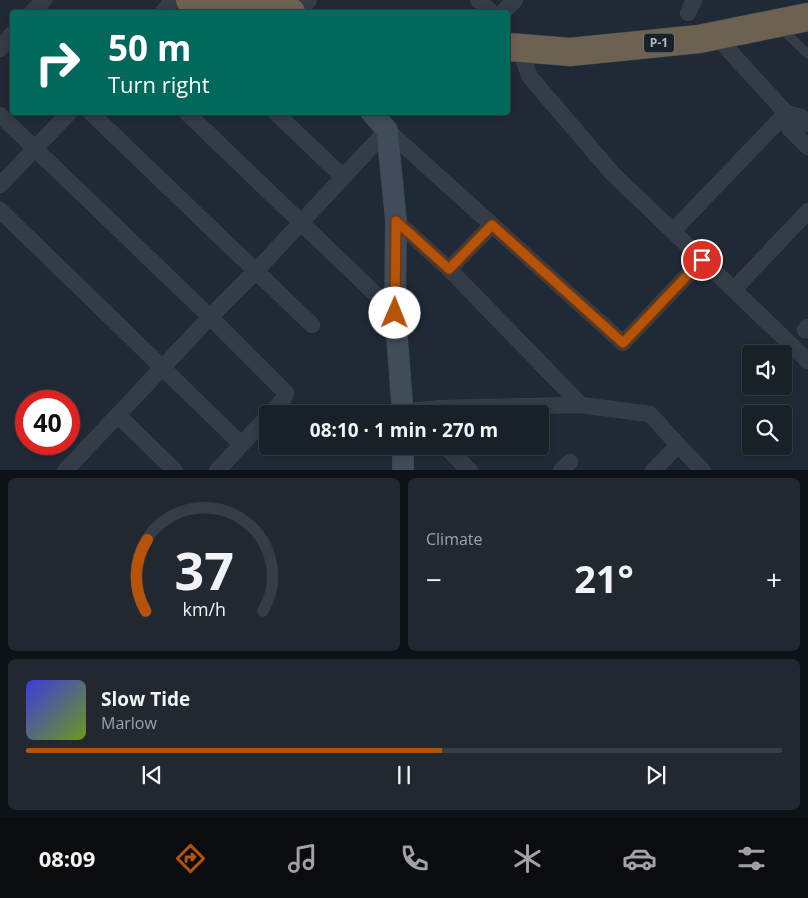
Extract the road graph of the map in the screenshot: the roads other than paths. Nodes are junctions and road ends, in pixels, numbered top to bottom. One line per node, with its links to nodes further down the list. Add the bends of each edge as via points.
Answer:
1 (44, 0): 8 (street)
2 (173, 0): 9 (street)
3 (190, 0): 10 (highway)
4 (250, 0): 11 (highway)
5 (309, 0): 12 (street)
6 (478, 0): 13 (street)
7 (515, 0): 14 (street)
8 (34, 10)
9 (165, 10)
10 (223, 10)
11 (284, 10)
12 (300, 10)
13 (489, 10)
14 (505, 10)
15 (798, 26): 17 (highway, P-1); 19 (lane); 20 (highway, P-1, via 699,40)
16 (10, 38): 18 (street)
17 (726, 47): 20 (highway, P-1, via 621,60); 21 (street)
18 (0, 49)
19 (808, 54)
20 (513, 57): 39 (street, via 612,173)
21 (786, 113): 28 (street, via 801,117); 30 (street, via 789,128); 39 (street)
22 (0, 115): 31 (street)
23 (67, 115): 31 (street)
24 (93, 115): 42 (street)
25 (189, 115): 37 (street)
26 (278, 115): 32 (street)
27 (374, 115): 29 (street)
28 (808, 124)
29 (387, 130): 32 (street); 36 (street); 38 (street)
30 (808, 147)
31 (34, 148): 33 (street); 45 (street)
32 (343, 178): 37 (street)
33 (0, 185)
34 (0, 210): 48 (street)
35 (808, 211): 43 (street)
36 (396, 221): 41 (street); 44 (street)
37 (300, 223): 42 (street); 44 (street)
38 (492, 225): 40 (street, via 623,343); 41 (street)
39 (673, 231): 40 (street)
40 (702, 260): 47 (street)
41 (449, 269): 51 (street)
42 (255, 272): 45 (street); 46 (street)
43 (740, 283)
44 (395, 313): 50 (street)
45 (210, 317): 48 (street); 49 (street, via 286,393)
46 (312, 325)
47 (808, 361)
48 (162, 367): 53 (street); 55 (street)
49 (278, 405)
50 (406, 405)
51 (581, 405): 52 (street); 56 (street, via 650,414)
52 (549, 406)
53 (118, 415): 59 (street); 60 (street)
54 (259, 425): 55 (street)
55 (241, 444): 61 (street)
56 (678, 445): 64 (street); 65 (street)
57 (403, 455): 62 (street)
58 (455, 455): 63 (street)
59 (65, 470)
60 (175, 470)
61 (217, 470)
62 (403, 470)
63 (470, 470)
64 (653, 470)
65 (703, 470)

